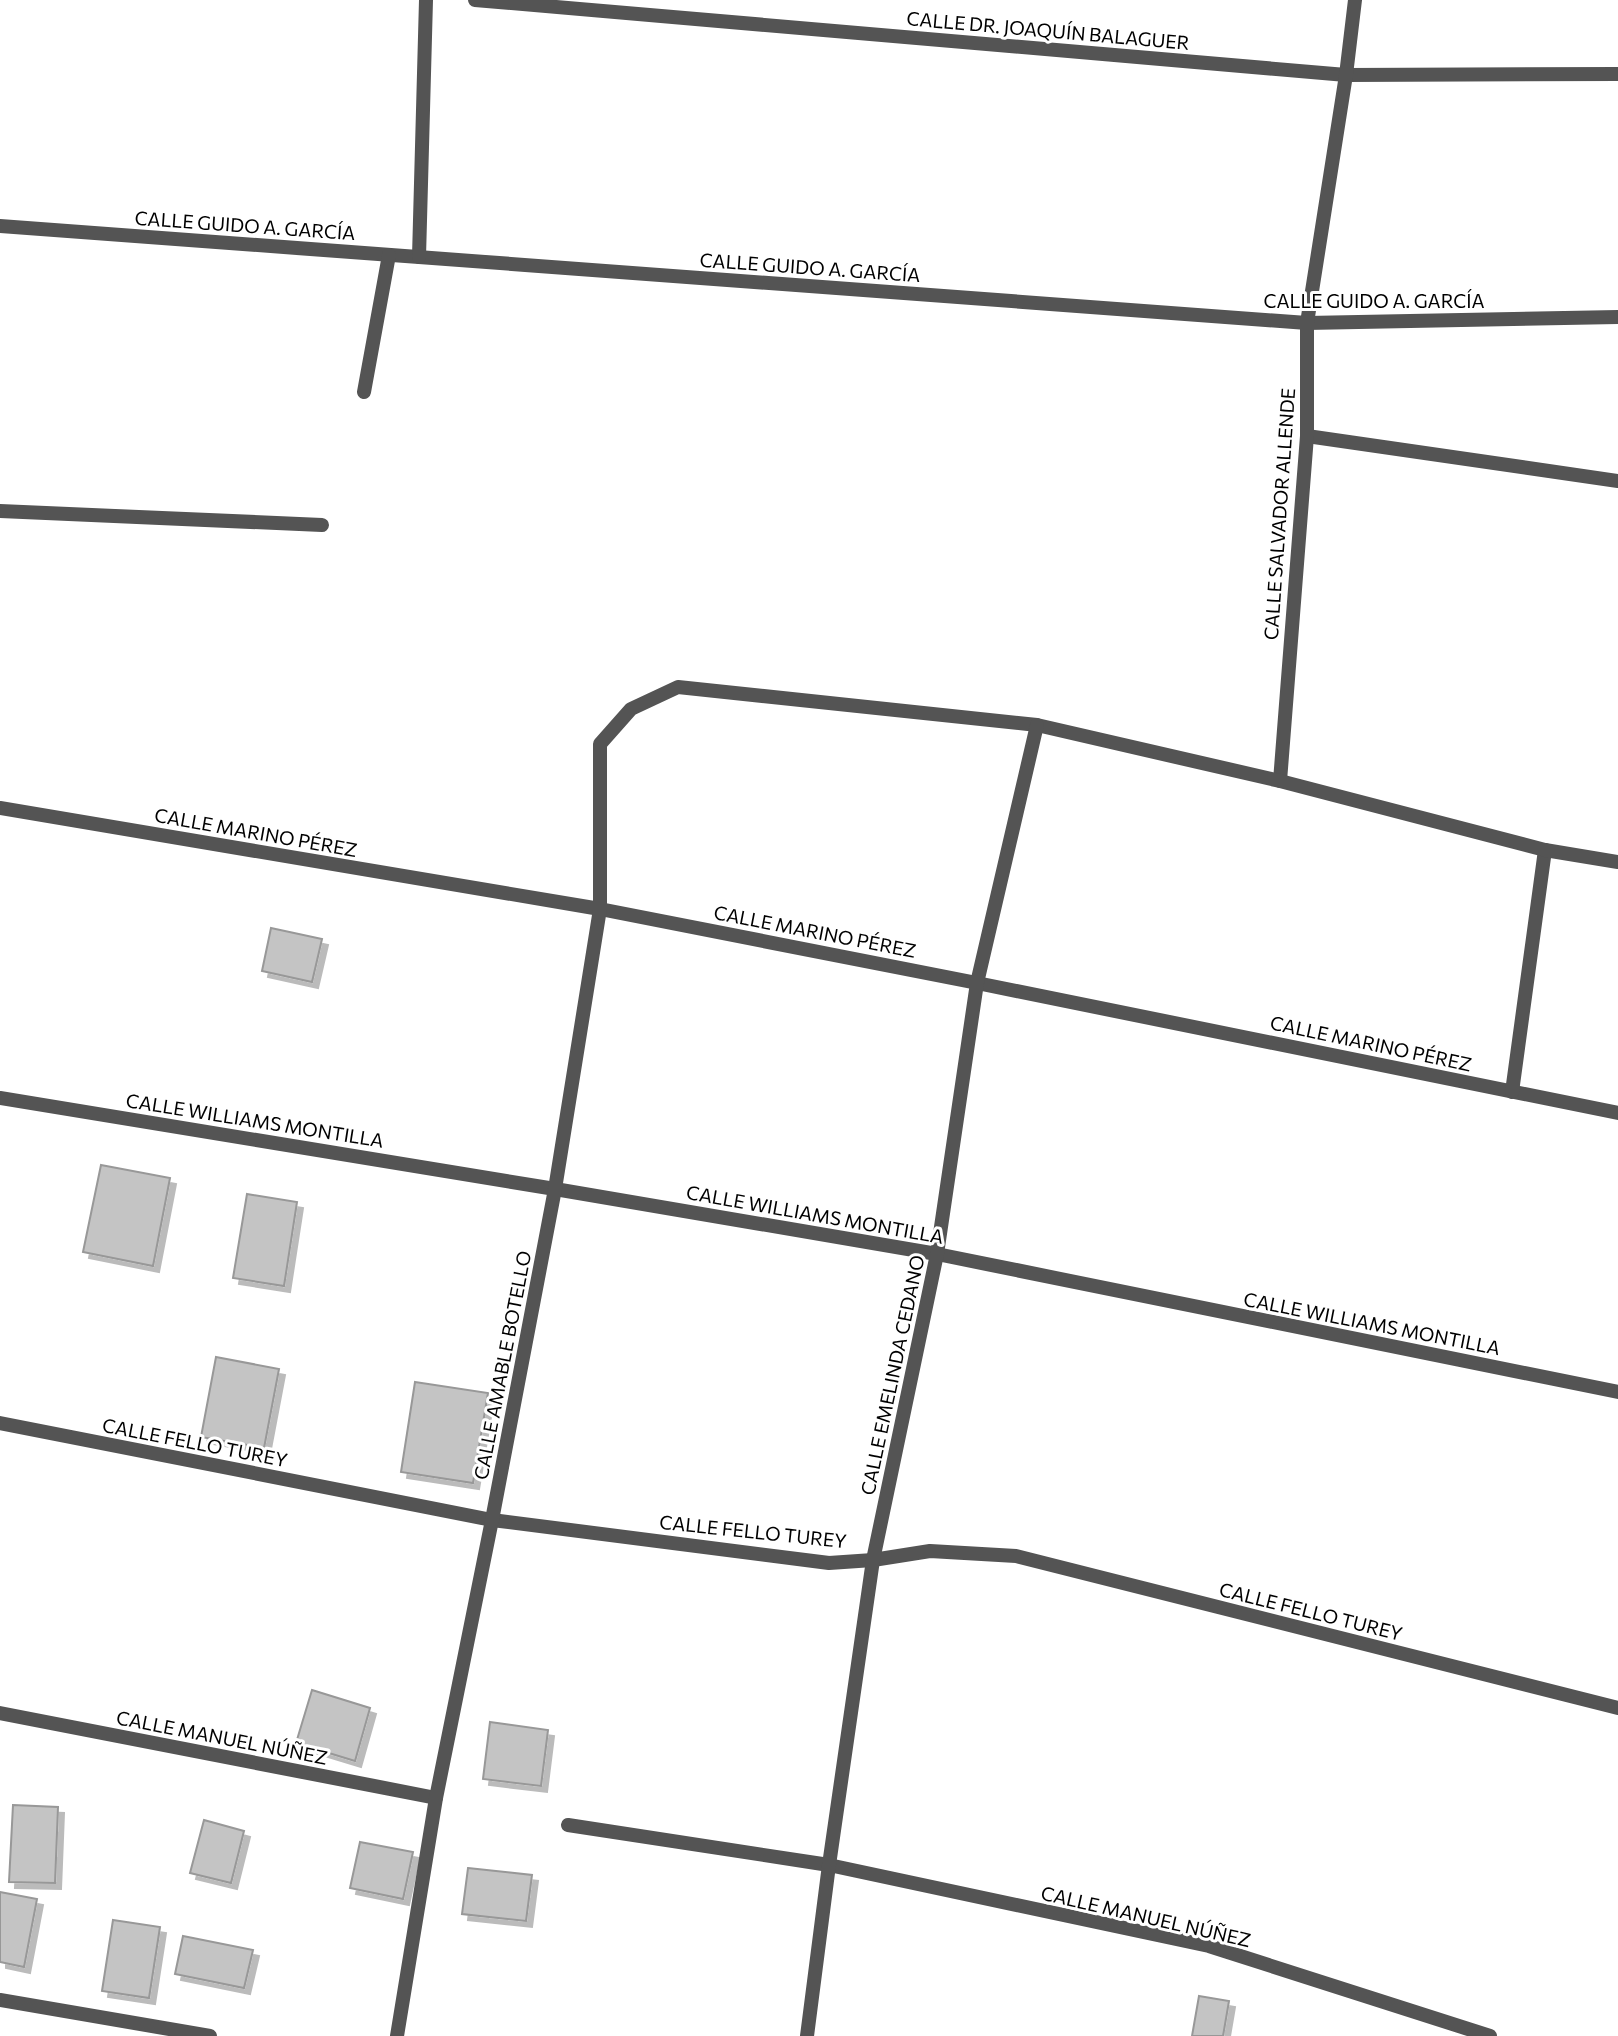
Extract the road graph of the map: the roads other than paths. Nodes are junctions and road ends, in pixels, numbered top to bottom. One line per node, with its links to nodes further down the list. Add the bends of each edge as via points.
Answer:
1 (426, 0): 8 (street)
2 (475, 0): 5 (street, CALLE DR. JOAQUÍN BALAGUER)
3 (1355, 0): 5 (street, CALLE SALVADOR ALLENDE)
4 (1618, 74): 5 (street, CALLE DR. JOAQUÍN BALAGUER)
5 (1346, 75): 10 (street, CALLE SALVADOR ALLENDE)
6 (0, 226): 7 (street, CALLE GUIDO A. GARCÍA)
7 (389, 255): 8 (street, CALLE GUIDO A. GARCÍA); 11 (street)
8 (419, 257): 10 (street, CALLE GUIDO A. GARCÍA)
9 (1618, 317): 10 (street, CALLE GUIDO A. GARCÍA)
10 (1307, 323): 12 (street, CALLE SALVADOR ALLENDE)
11 (364, 392)
12 (1307, 436): 13 (street); 17 (street, CALLE SALVADOR ALLENDE)
13 (1618, 481)
14 (0, 511): 15 (street)
15 (322, 525)
16 (1037, 725): 17 (street); 21 (street, CALLE AMABLE BOTELLO, via 678,687 631,709 600,744); 22 (street, CALLE EMELINDA CEDANO)
17 (1280, 781): 19 (street)
18 (0, 808): 21 (street, CALLE MARINO PÉREZ)
19 (1545, 850): 20 (street); 23 (street)
20 (1618, 862)
21 (600, 909): 22 (street, CALLE MARINO PÉREZ); 26 (street, CALLE AMABLE BOTELLO)
22 (977, 983): 23 (street, CALLE MARINO PÉREZ); 27 (street, CALLE EMELINDA CEDANO)
23 (1512, 1092): 25 (street, CALLE MARINO PÉREZ)
24 (0, 1098): 26 (street, CALLE WILLIAMS MONTILLA)
25 (1618, 1114)
26 (555, 1189): 27 (street, CALLE WILLIAMS MONTILLA); 30 (street, CALLE AMABLE BOTELLO)
27 (937, 1254): 28 (street, CALLE WILLIAMS MONTILLA); 31 (street, CALLE EMELINDA CEDANO)
28 (1618, 1392)
29 (0, 1423): 30 (street, CALLE FELLO TUREY)
30 (492, 1520): 31 (street, CALLE FELLO TUREY, via 829,1563); 34 (street, CALLE AMABLE BOTELLO)
31 (873, 1560): 32 (street, CALLE FELLO TUREY, via 930,1552 1016,1556); 36 (street, CALLE EMELINDA CEDANO)
32 (1618, 1708)
33 (0, 1713): 34 (street, CALLE MANUEL NÚÑEZ)
34 (436, 1798): 39 (street, CALLE AMABLE BOTELLO)
35 (568, 1825): 36 (street, CALLE MANUEL NÚÑEZ)
36 (829, 1865): 40 (street, CALLE EMELINDA CEDANO); 41 (street, CALLE MANUEL NÚÑEZ, via 1209,1946)
37 (0, 2000): 38 (street)
38 (211, 2036)
39 (397, 2036)
40 (807, 2036)
41 (1490, 2036)

